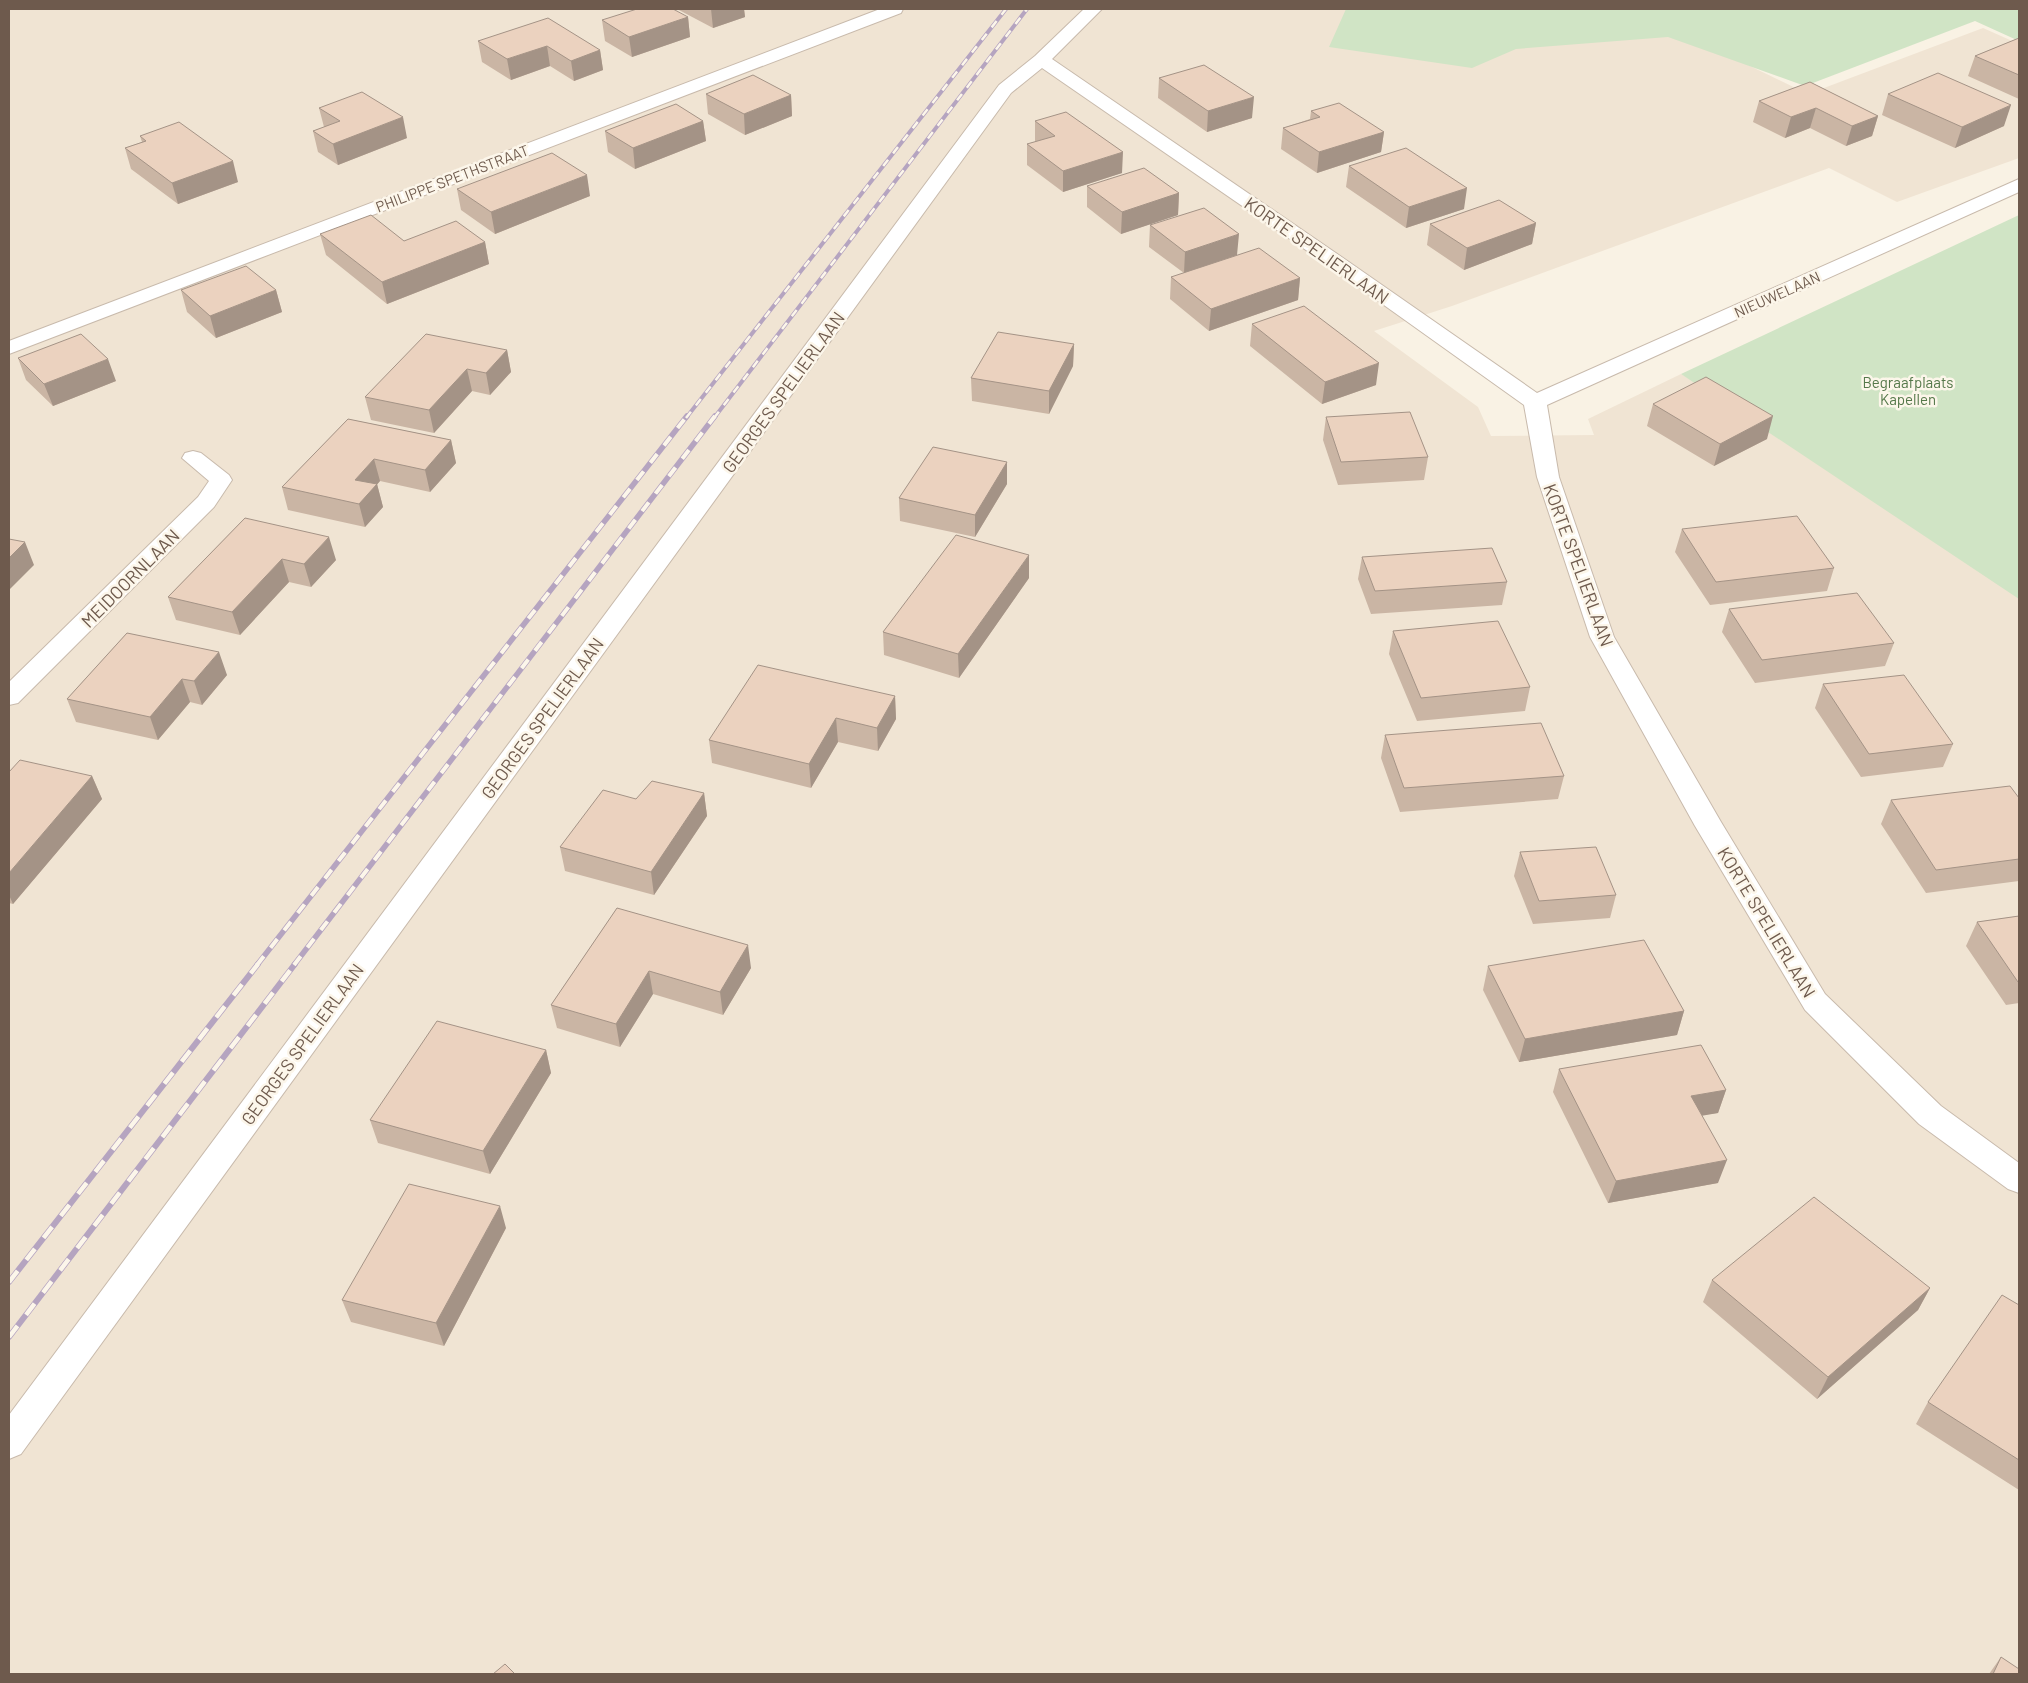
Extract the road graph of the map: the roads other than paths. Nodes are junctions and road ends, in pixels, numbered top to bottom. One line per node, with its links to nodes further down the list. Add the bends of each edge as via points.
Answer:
1 (894, 9): 5 (street, PHILIPPE SPETHSTRAAT)
2 (1094, 9): 3 (street, GEORGES SPELIERLAAN)
3 (1041, 60): 6 (street, KORTE SPELIERLAAN); 10 (street, GEORGES SPELIERLAAN, via 1005,89)
4 (2019, 185): 6 (street, NIEUWELAAN)
5 (9, 348)
6 (1535, 402): 9 (street, KORTE SPELIERLAAN, via 1548,477 1602,637 1709,826 1815,1002 1930,1115)
7 (193, 458): 8 (street, MEIDOORNLAAN, via 221,480 206,502)
8 (9, 697)
9 (2019, 1180)
10 (9, 1443)

